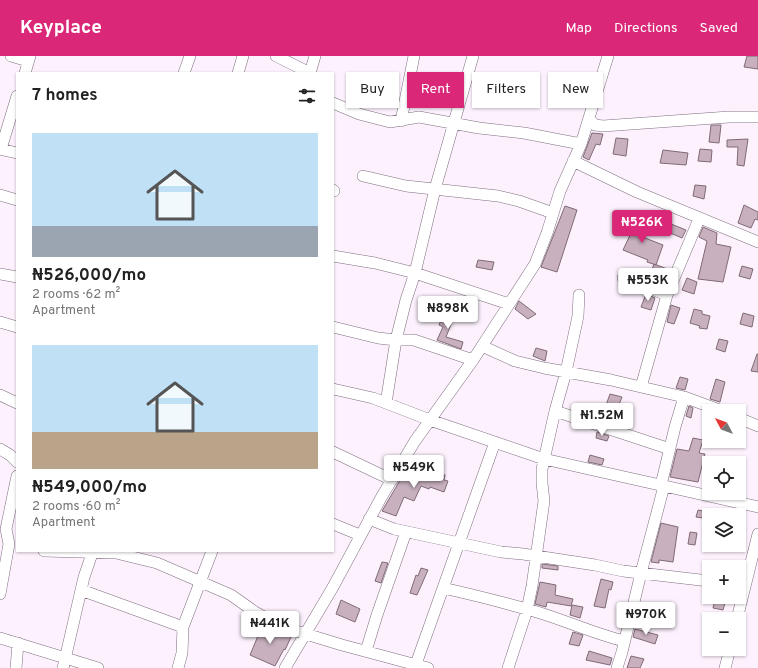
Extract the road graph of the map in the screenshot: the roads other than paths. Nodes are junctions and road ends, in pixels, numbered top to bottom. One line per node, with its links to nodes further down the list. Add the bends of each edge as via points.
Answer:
1 (11, 56): 9 (street)
2 (189, 56): 11 (street)
3 (242, 56): 12 (street)
4 (276, 56): 13 (street)
5 (315, 56): 14 (street)
6 (414, 56): 19 (street)
7 (473, 56): 20 (street)
8 (608, 56): 18 (street)
9 (29, 59): 10 (street)
10 (24, 72)
11 (184, 72)
12 (238, 72)
13 (308, 72)
14 (310, 72)
15 (16, 99): 22 (street)
16 (334, 103): 19 (street, via 374,118 390,122)
17 (758, 117): 18 (street, via 603,126 596,125)
18 (589, 119): 21 (street)
19 (401, 121): 20 (street, via 419,117)
20 (455, 123): 21 (street); 26 (street)
21 (581, 144): 24 (street)
22 (0, 149): 23 (street)
23 (16, 153)
24 (573, 161): 29 (street); 30 (street)
25 (363, 176): 26 (street, via 406,186)
26 (435, 189): 29 (street, via 498,196); 33 (street)
27 (0, 195): 28 (street)
28 (16, 200)
29 (553, 213): 39 (street, via 535,264)
30 (699, 219): 31 (street); 38 (street)
31 (758, 242)
32 (334, 256): 33 (street)
33 (415, 273): 39 (street); 43 (street)
34 (0, 274): 35 (street)
35 (16, 277)
36 (623, 278): 38 (street)
37 (579, 295): 46 (street, via 578,316)
38 (667, 295): 47 (street)
39 (509, 304): 44 (street)
40 (0, 322): 41 (street)
41 (16, 327)
42 (334, 327): 43 (street)
43 (396, 340): 45 (street, via 414,340); 52 (street)
44 (482, 346): 45 (street); 46 (street, via 515,361)
45 (473, 360): 55 (street)
46 (566, 372): 47 (street); 54 (street)
47 (641, 387): 50 (street)
48 (334, 389): 52 (street)
49 (0, 395): 51 (street)
50 (684, 397): 53 (street); 60 (street)
51 (16, 399)
52 (386, 403): 55 (street)
53 (703, 404)
54 (555, 411): 60 (street); 62 (street)
55 (430, 420): 58 (street); 64 (street)
56 (746, 421): 57 (street)
57 (758, 426)
58 (495, 442): 62 (street); 73 (street)
59 (0, 449): 63 (street)
60 (670, 449): 66 (street)
61 (334, 452): 64 (street)
62 (544, 459): 66 (street); 77 (street, via 544,501)
63 (16, 461)
64 (392, 480): 68 (street)
65 (16, 481): 74 (street, via 6,529)
66 (663, 485): 67 (street); 79 (street)
67 (758, 507)
68 (369, 519): 70 (street); 72 (street)
69 (334, 524): 72 (street)
70 (406, 532): 73 (street); 91 (street)
71 (758, 534): 78 (street)
72 (360, 535): 87 (street)
73 (459, 543): 77 (street); 82 (street)
74 (13, 545): 84 (street)
75 (93, 552): 81 (street, via 116,553 157,563); 83 (street)
76 (212, 552): 81 (street)
77 (536, 557): 79 (street); 85 (street)
78 (746, 572)
79 (641, 573): 80 (street); 89 (street)
80 (702, 581)
81 (201, 582): 86 (street); 87 (street, via 231,595 254,612 283,627)
82 (442, 588): 85 (street); 94 (street)
83 (81, 590): 86 (street); 93 (street)
84 (0, 594)
85 (527, 610): 89 (street); 100 (street)
86 (183, 627): 97 (street, via 182,653)
87 (305, 634): 91 (street); 98 (street)
88 (0, 638): 90 (street)
89 (624, 641): 101 (street)
90 (18, 643): 93 (street); 95 (street)
91 (366, 651): 94 (street)
92 (728, 656): 102 (street)
93 (64, 663): 96 (street)
94 (416, 664): 99 (street)
95 (16, 668)
96 (98, 668)
97 (178, 668)
98 (285, 668)
99 (428, 668)
100 (508, 668)
101 (617, 668)
102 (725, 668)

